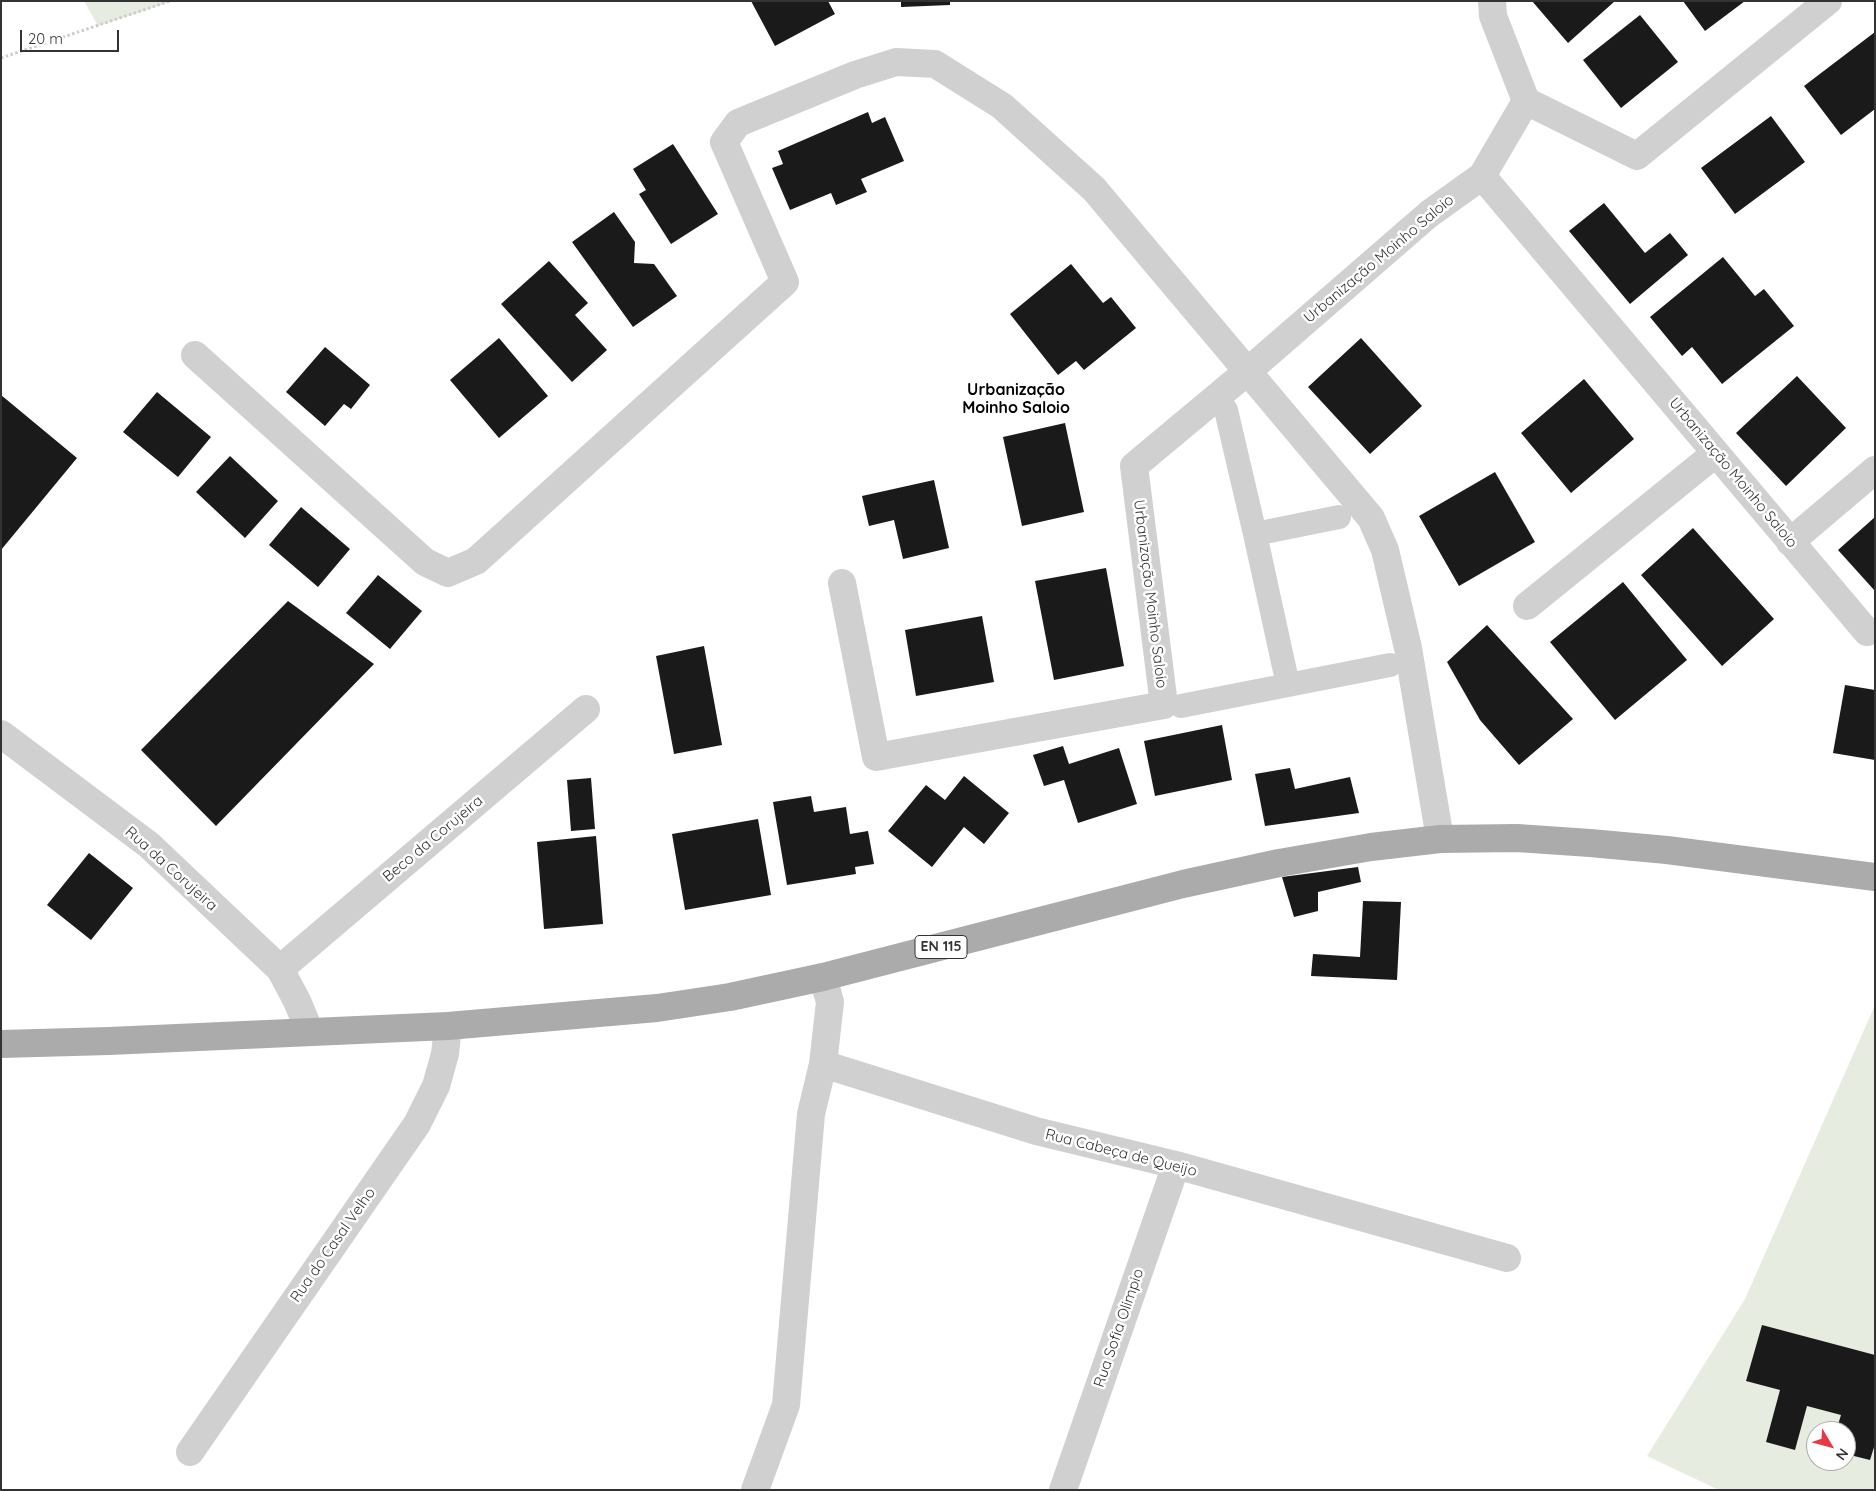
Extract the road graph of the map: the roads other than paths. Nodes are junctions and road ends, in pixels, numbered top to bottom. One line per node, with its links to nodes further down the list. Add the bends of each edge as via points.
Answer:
1 (1492, 1): 3 (street, via 1493,16)
2 (1828, 1): 3 (street, via 1637,156)
3 (1526, 101): 4 (street, Urbanização Moinho Saloio)
4 (1482, 176): 6 (street, Urbanização Moinho Saloio, via 1430,214); 8 (street, Urbanização Moinho Saloio)
5 (194, 356): 6 (street, via 425,562 448,572 476,561 785,282 724,142 738,123 855,74 896,62 934,64 1002,106 1094,189)
6 (1248, 371): 13 (street, Urbanização Moinho Saloio, via 1134,466 1164,705 876,757); 21 (street, via 1371,518 1385,550 1408,648)
7 (1226, 410): 11 (street)
8 (1716, 453): 12 (street, Urbanização Moinho Saloio); 14 (street)
9 (1875, 470): 12 (street)
10 (1338, 517): 11 (street)
11 (1254, 534): 17 (street)
12 (1790, 542): 15 (street, Urbanização Moinho Saloio)
13 (842, 583)
14 (1527, 606)
15 (1867, 632)
16 (1390, 665): 17 (street)
17 (1288, 685): 18 (street)
18 (1181, 706)
19 (586, 709): 23 (street, Beco da Corujeira)
20 (1, 734): 23 (street, Rua da Corujeira, via 150,845)
21 (1440, 839): 22 (main road, EN 115, via 1517,838 1590,843); 24 (main road, EN 115, via 1334,853 1183,884)
22 (1875, 877)
23 (280, 969): 26 (street, Rua da Corujeira)
24 (823, 977): 25 (main road, EN 115, via 730,997 657,1008); 28 (street, via 830,1002)
25 (448, 1026): 26 (main road, EN 115); 31 (street, Rua do Casal Velho, via 445,1054 436,1086 417,1124)
26 (310, 1032): 27 (main road, EN 115)
27 (1, 1044)
28 (823, 1064): 29 (street, Rua Cabeça de Queijo, via 1036,1131); 32 (street, via 811,1114 786,1405)
29 (1176, 1165): 30 (street, Rua Cabeça de Queijo); 33 (street, Rua Sofia Olimpio)
30 (1507, 1258)
31 (190, 1452)
32 (756, 1490)
33 (1062, 1490)

